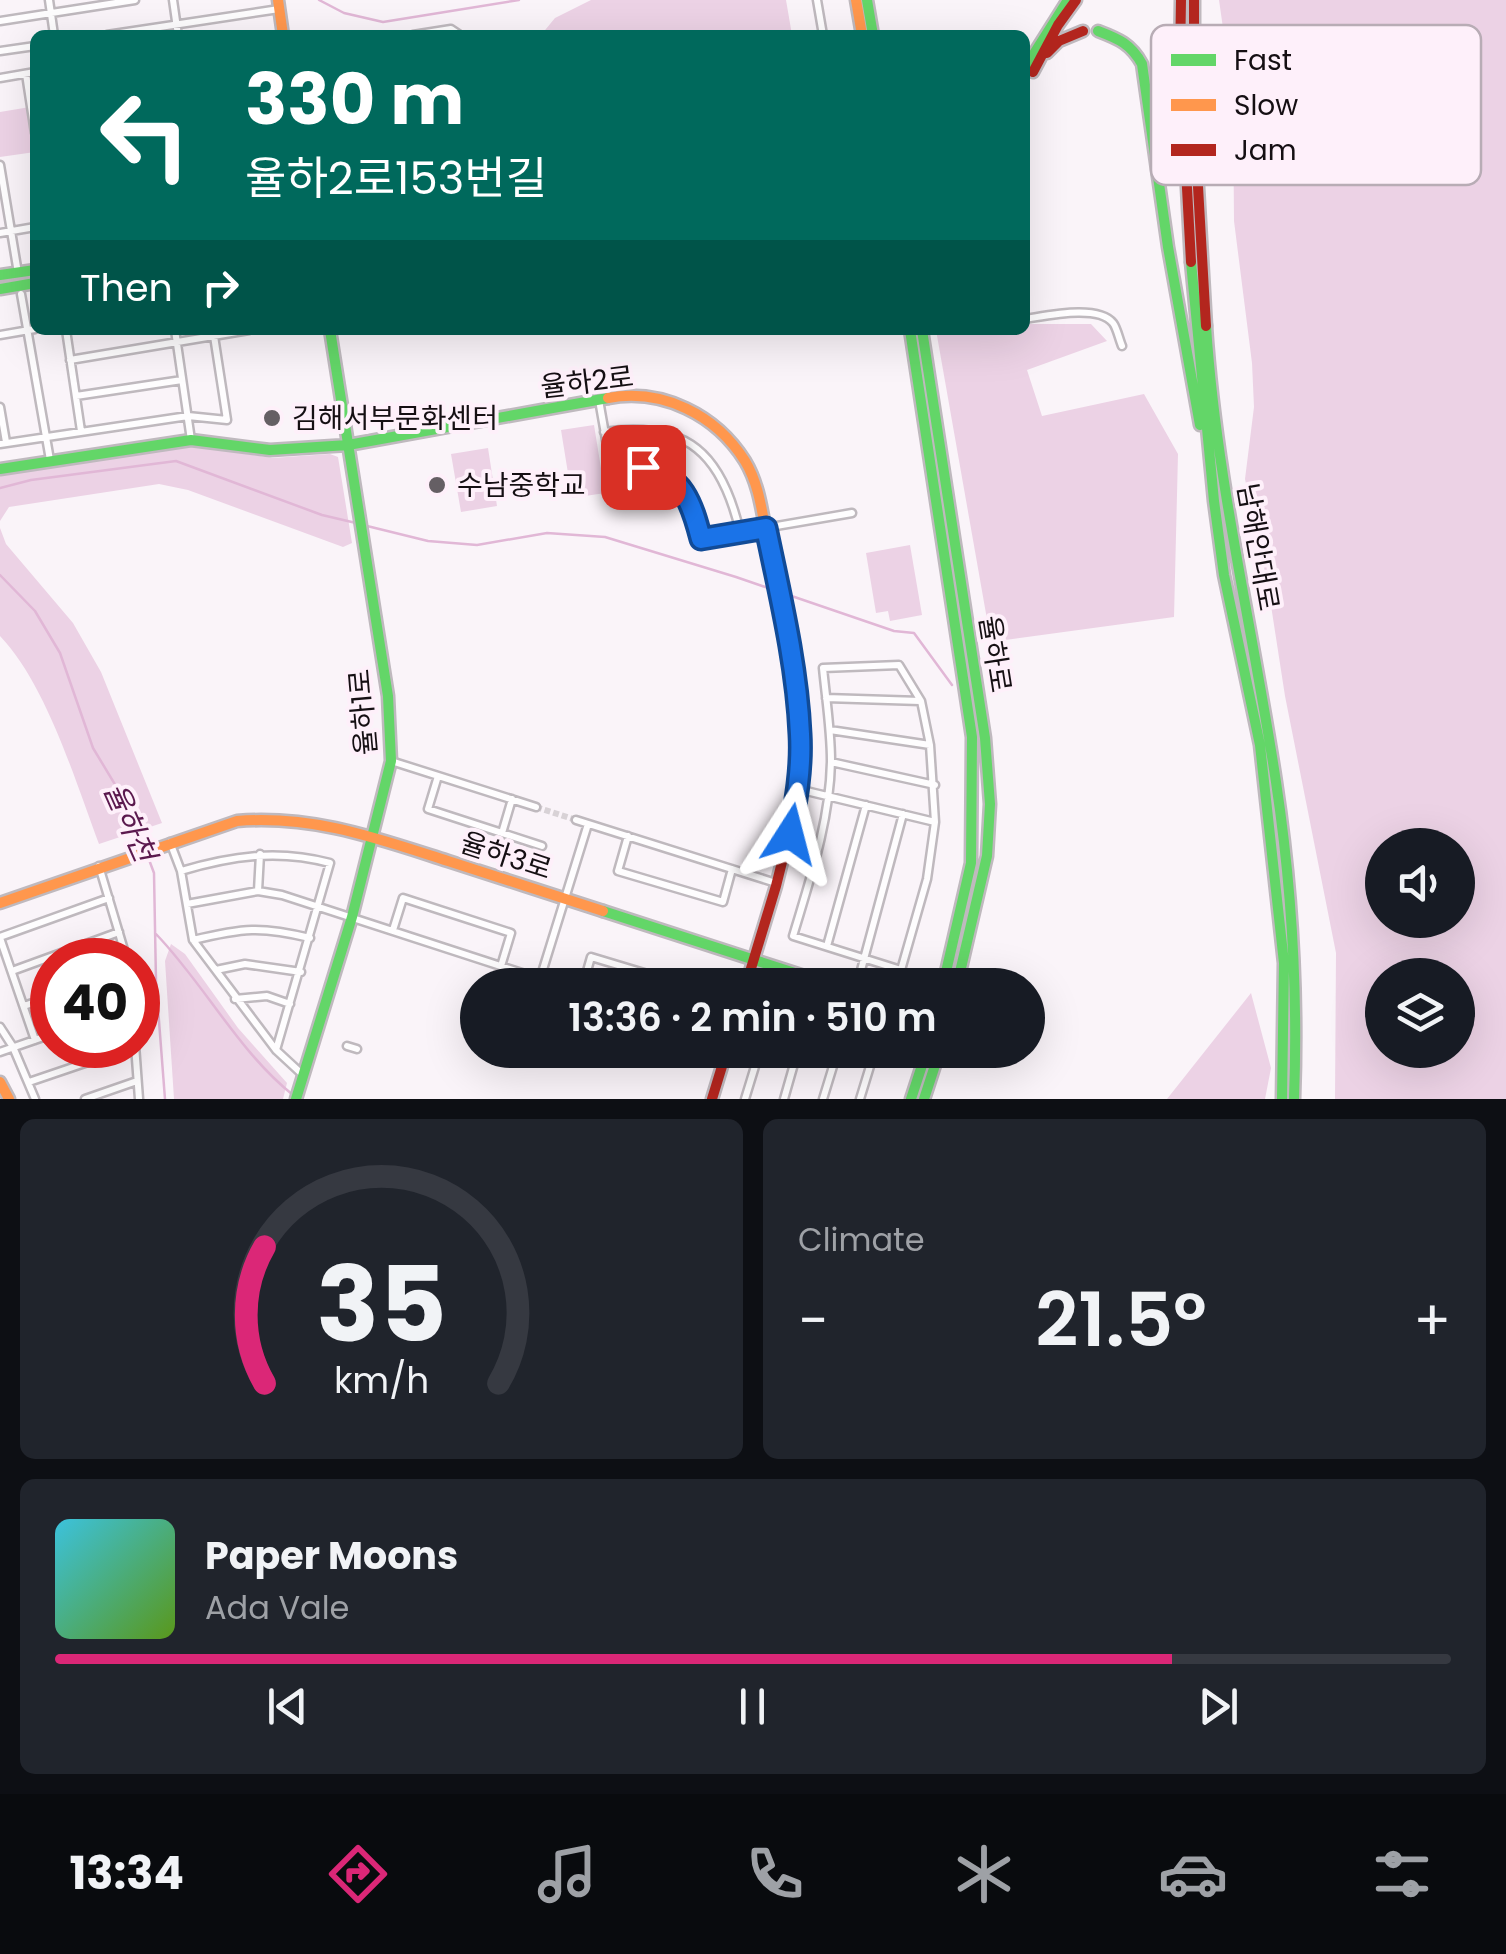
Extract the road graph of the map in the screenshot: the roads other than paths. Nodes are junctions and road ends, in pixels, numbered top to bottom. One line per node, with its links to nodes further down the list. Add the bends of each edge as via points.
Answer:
1 (49, 0): 14 (street)
2 (73, 0): 13 (street)
3 (135, 0): 13 (street)
4 (172, 0): 16 (street)
5 (817, 0): 23 (street)
6 (856, 0): 24 (main road)
7 (867, 0): 25 (main road)
8 (1068, 0): 30 (main road)
9 (1076, 0): 31 (main road)
10 (1181, 0): 17 (main road, 남해안대로)
11 (1194, 0): 18 (main road, 남해안대로)
12 (278, 4): 16 (street); 22 (main road)
13 (74, 10): 14 (street)
14 (51, 13): 15 (street); 19 (street)
15 (0, 22)
16 (176, 24): 20 (street); 21 (street)
17 (1181, 25)
18 (1193, 25)
19 (53, 30)
20 (138, 30)
21 (177, 30)
22 (282, 30)
23 (823, 30)
24 (861, 30)
25 (872, 30)
26 (1098, 31): 35 (main road, via 1133,48)
27 (1083, 32): 32 (main road, via 1059,41)
28 (30, 47): 29 (street)
29 (0, 52)
30 (1030, 70)
31 (1030, 71)
32 (1030, 72)
33 (30, 73): 34 (street)
34 (0, 78)
35 (1151, 110)
36 (0, 165): 41 (street)
37 (1160, 185): 77 (main road)
38 (1185, 185): 77 (main road, 남해안대로)
39 (1198, 185): 175 (main road, 남해안대로, via 1220,464 1285,827 1296,958)
40 (30, 228): 41 (street)
41 (10, 231): 42 (street); 43 (street)
42 (0, 232)
43 (16, 266)
44 (30, 271): 45 (main road)
45 (0, 276)
46 (30, 285): 47 (main road)
47 (0, 289)
48 (21, 294): 50 (street)
49 (1030, 318): 62 (street, via 1102,314 1113,322)
50 (30, 326)
51 (30, 329): 52 (street)
52 (0, 335)
53 (32, 335): 71 (street)
54 (67, 335): 63 (street)
55 (175, 335): 61 (street)
56 (220, 335): 60 (street)
57 (331, 335): 74 (main road, 율하1로)
58 (911, 335): 132 (main road, 율하로, via 972,737 970,863)
59 (923, 335): 133 (main road, 율하로, via 986,738 990,804 986,856)
60 (214, 336): 61 (street); 68 (street, via 227,420)
61 (176, 342): 63 (street); 64 (street)
62 (1122, 346)
63 (70, 360): 65 (street)
64 (182, 380): 65 (street); 68 (street)
65 (76, 396): 69 (street)
66 (599, 400): 70 (street); 74 (main road, 율하2로); 79 (main road, 율하2로, via 650,396 710,422 755,481)
67 (0, 408): 73 (street)
68 (188, 416): 69 (street); 72 (street)
69 (82, 432): 71 (street)
70 (604, 432): 80 (street, via 650,430 695,447 722,476); 80 (street, via 610,468 652,469 681,486 701,539)
71 (46, 436): 73 (street); 75 (street)
72 (191, 440): 74 (main road, 율하2로, via 270,450); 75 (main road, 율하2로)
73 (3, 443)
74 (348, 444): 85 (main road, 율하1로, via 388,696)
75 (50, 460): 76 (main road, 율하2로)
76 (0, 469)
77 (1214, 501): 174 (main road, 남해안대로, via 1260,744 1284,964)
78 (852, 512): 79 (street)
79 (766, 528): 80 (street); 89 (main road, 율하2로, via 800,734)
80 (740, 532)
81 (826, 698): 82 (street); 82 (street, via 823,668 899,665); 83 (street)
82 (921, 701): 84 (street)
83 (830, 730): 84 (street); 86 (street)
84 (930, 745): 88 (street)
85 (391, 760): 87 (street); 100 (main road, 율하1로)
86 (830, 762): 88 (street); 90 (street)
87 (438, 776): 91 (street); 98 (street, via 428,809)
88 (934, 785): 96 (street)
89 (798, 789): 90 (street); 107 (main road, 율하2로)
90 (828, 796): 92 (street); 121 (street, via 793,936)
91 (512, 799): 93 (street); 98 (street)
92 (866, 805): 94 (street); 121 (street)
93 (536, 807)
94 (903, 814): 96 (street); 123 (street)
95 (576, 820): 97 (street)
96 (935, 822): 123 (street, via 901,970)
97 (588, 824): 99 (street); 110 (street)
98 (502, 833): 102 (street)
99 (628, 836): 105 (street); 105 (street, via 618,871 722,902)
100 (373, 837): 101 (main road, 율하3로, via 274,818 238,820); 110 (main road, 율하3로); 114 (main road, 율하1로)
101 (166, 843): 104 (main road, 율하3로); 106 (street)
102 (542, 846)
103 (260, 854): 106 (street); 108 (street); 113 (street, via 330,862)
104 (99, 866): 109 (street); 111 (main road)
105 (732, 870): 107 (street)
106 (180, 872): 112 (street)
107 (776, 884): 122 (main road, 율하2로)
108 (258, 891): 112 (street); 113 (street)
109 (109, 898): 116 (street); 117 (street)
110 (565, 898): 122 (main road, 율하3로); 126 (street)
111 (0, 903)
112 (187, 904): 120 (street)
113 (320, 906): 114 (street); 119 (street)
114 (352, 917): 115 (street); 158 (main road, 율하1로)
115 (393, 930): 124 (street); 124 (street, via 403,898 493,927 511,933)
116 (120, 932): 118 (street); 135 (street)
117 (0, 938): 135 (street)
118 (122, 938)
119 (310, 938): 120 (street, via 252,928); 136 (street)
120 (193, 940): 134 (street)
121 (826, 946): 123 (street)
122 (754, 959): 129 (main road, 율하2로); 130 (main road, 율하3로)
123 (865, 959): 131 (street)
124 (501, 966): 125 (street)
125 (507, 968)
126 (543, 968)
127 (588, 968): 128 (street, via 591,957)
128 (628, 968)
129 (751, 968)
130 (781, 968)
131 (862, 968)
132 (948, 968)
133 (960, 968)
134 (216, 970): 136 (street, via 245,964); 137 (street)
135 (12, 971): 140 (street)
136 (301, 972): 139 (street)
137 (235, 999): 139 (street, via 267,996); 147 (street)
138 (30, 1004): 140 (street)
139 (290, 1004): 147 (street)
140 (24, 1006): 141 (street)
141 (30, 1025)
142 (0, 1026): 145 (street)
143 (30, 1042): 145 (street)
144 (347, 1046): 146 (street)
145 (13, 1047): 148 (street); 161 (street)
146 (357, 1049)
147 (276, 1050): 158 (street)
148 (0, 1052)
149 (69, 1068): 161 (street)
150 (136, 1068): 159 (street)
151 (721, 1068): 167 (main road)
152 (754, 1068): 168 (street)
153 (793, 1068): 169 (street)
154 (832, 1068): 170 (street)
155 (869, 1068): 171 (street)
156 (920, 1068): 172 (main road)
157 (934, 1068): 173 (main road)
158 (302, 1079): 166 (main road, 율하1로)
159 (137, 1081): 164 (street); 165 (street)
160 (0, 1082): 162 (main road)
161 (29, 1082): 163 (street)
162 (9, 1099)
163 (34, 1099)
164 (85, 1099)
165 (139, 1099)
166 (296, 1099)
167 (712, 1099)
168 (745, 1099)
169 (784, 1099)
170 (823, 1099)
171 (860, 1099)
172 (911, 1099)
173 (924, 1099)
174 (1282, 1099)
175 (1294, 1099)

